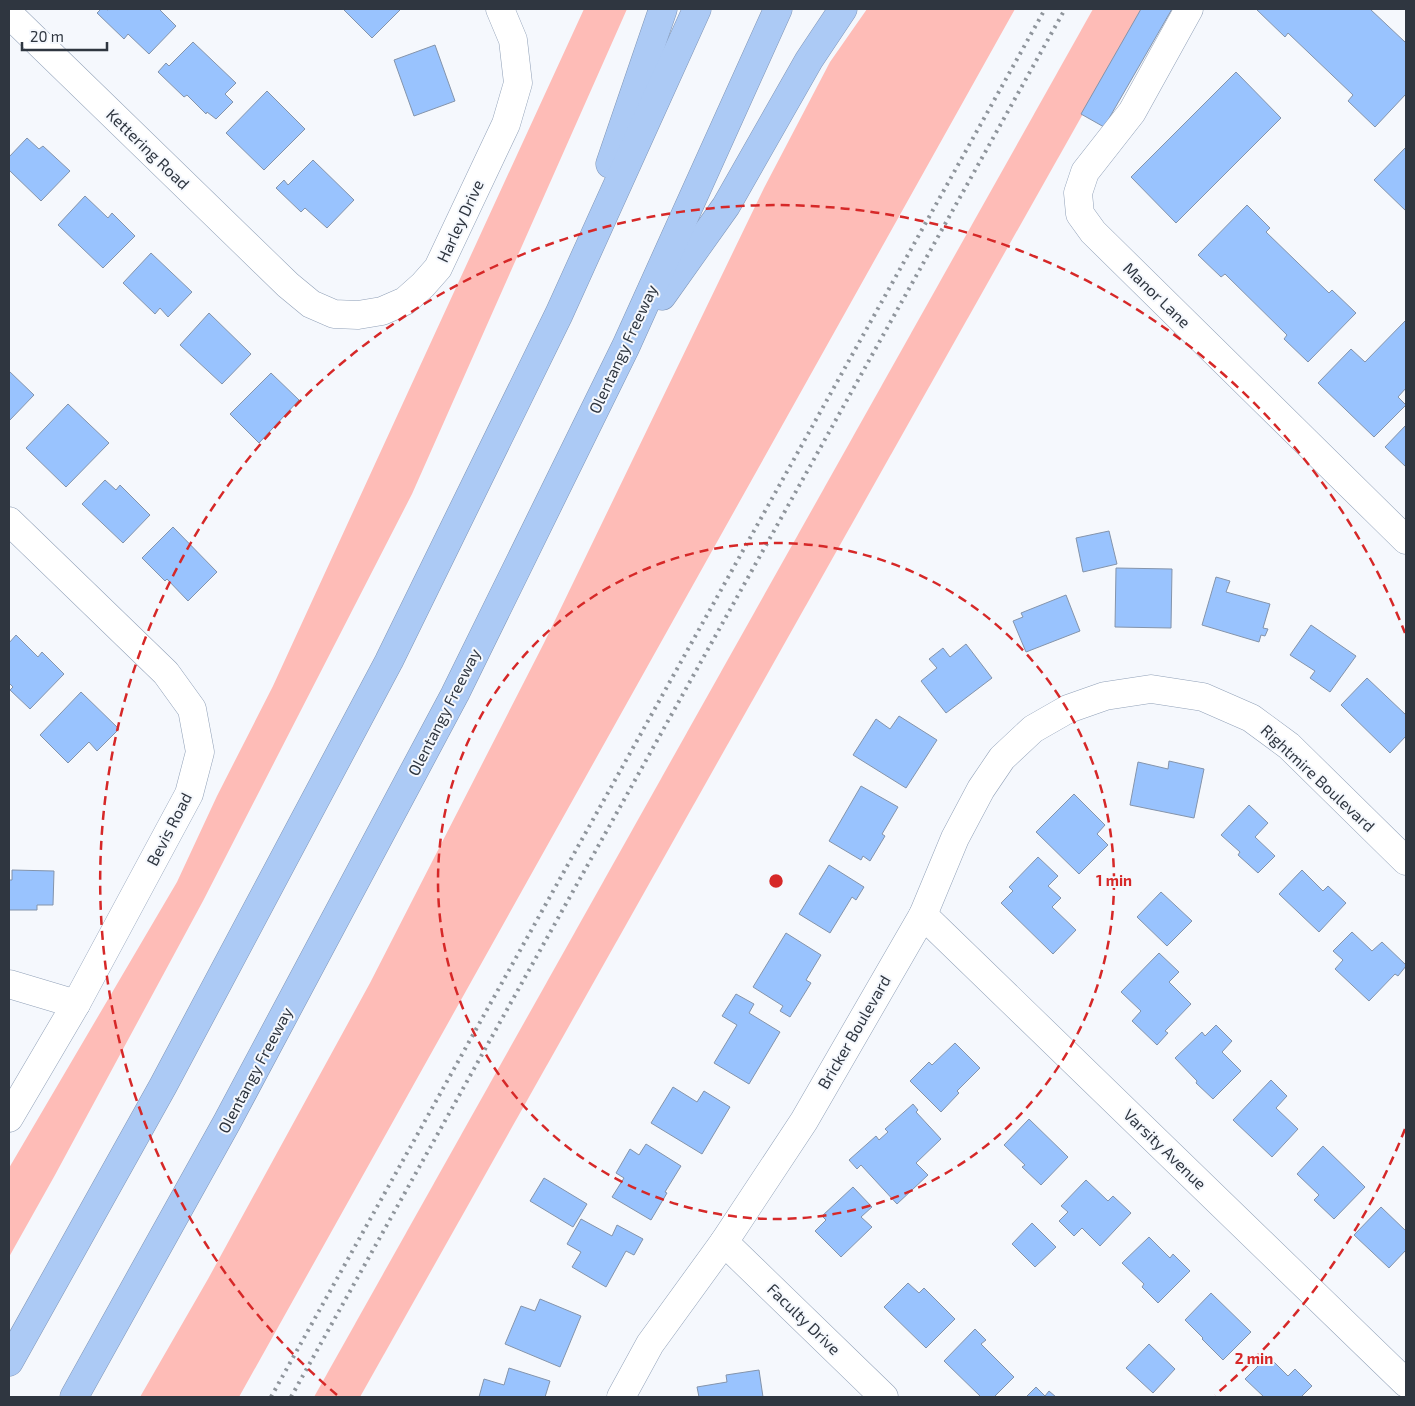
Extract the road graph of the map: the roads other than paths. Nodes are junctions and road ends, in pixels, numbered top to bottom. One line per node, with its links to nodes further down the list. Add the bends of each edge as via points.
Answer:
1 (500, 9): 8 (street, Harley Drive, via 513,40 518,83 506,124 438,268 405,301 382,311 358,315 334,314 311,304)
2 (662, 9): 9 (highway)
3 (697, 9): 9 (highway)
4 (778, 9): 10 (highway, Olentangy Freeway)
5 (843, 9): 10 (highway, via 809,60 726,206)
6 (1188, 9): 12 (street, Manor Lane, via 1132,112 1085,172 1078,193 1080,214 1092,232)
7 (9, 14): 8 (street, Kettering Road)
8 (288, 285)
9 (560, 314): 20 (highway, via 389,661 162,1086)
10 (626, 346): 22 (highway, Olentangy Freeway, via 455,694 227,1122)
11 (9, 521): 17 (street, Bevis Road, via 166,673 192,709 200,752 189,794)
12 (1406, 540)
13 (1105, 696): 14 (street, Rightmire Boulevard, via 1151,689 1203,696 1251,718 1289,746); 15 (street, Bricker Boulevard, via 1068,709 1032,729 1002,758 955,838)
14 (1406, 861)
15 (923, 914): 19 (street, Bricker Boulevard, via 804,1121); 21 (street, Varsity Avenue)
16 (9, 984): 17 (street)
17 (76, 1004): 18 (street, Bevis Road)
18 (9, 1118)
19 (724, 1242): 23 (street, Bricker Boulevard, via 650,1344); 24 (street, Faculty Drive)
20 (9, 1362)
21 (1406, 1383)
22 (74, 1397)
23 (621, 1397)
24 (884, 1397)

